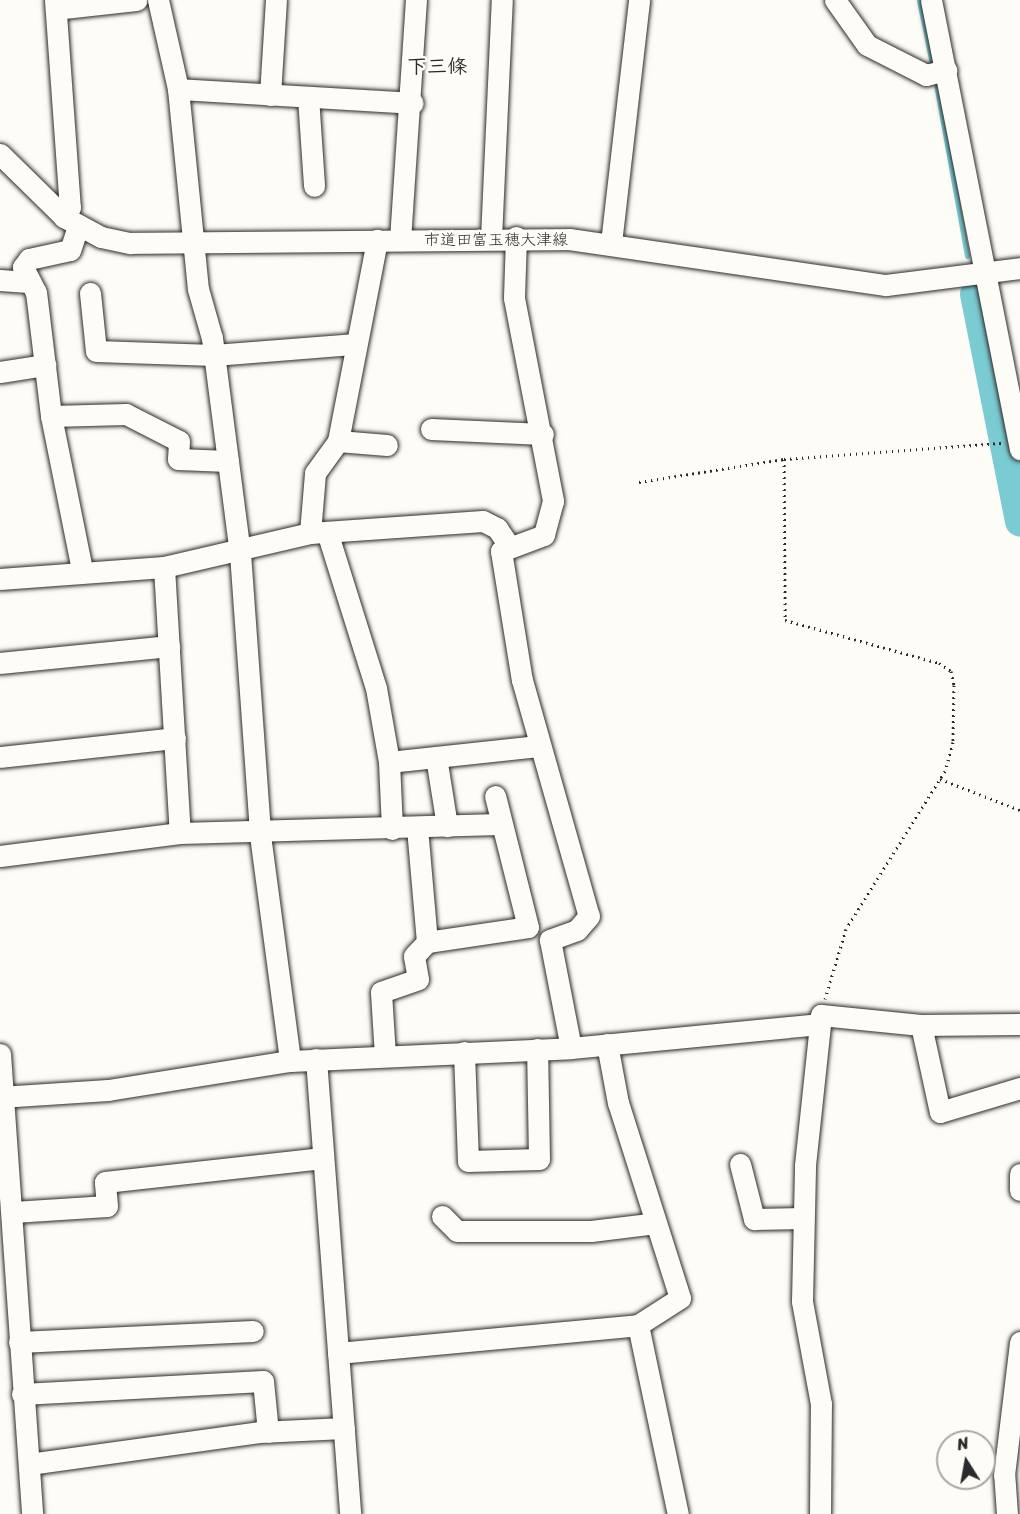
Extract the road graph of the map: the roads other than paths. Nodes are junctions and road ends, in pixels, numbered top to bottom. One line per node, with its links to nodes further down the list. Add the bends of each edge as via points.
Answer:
1 (136, 0): 9 (street)
2 (158, 0): 11 (street)
3 (276, 0): 12 (street)
4 (416, 0): 14 (street)
5 (502, 0): 19 (street)
6 (639, 0): 22 (street)
7 (835, 0): 10 (street, via 867,45)
8 (931, 0): 10 (street)
9 (56, 5): 17 (street)
10 (938, 72): 25 (street)
11 (178, 89): 12 (street); 23 (street)
12 (270, 95): 13 (street)
13 (308, 97): 14 (street); 16 (street)
14 (413, 103): 21 (street)
15 (0, 154): 17 (street, 市道田富玉穂大津線)
16 (314, 186)
17 (71, 221): 23 (street, 市道田富玉穂大津線, via 130,243); 27 (street, via 70,250 30,259 23,267)
18 (516, 237): 19 (street, 市道田富玉穂大津線); 22 (street, 市道田富玉穂大津線); 35 (street, via 514,298)
19 (490, 238): 21 (street, 市道田富玉穂大津線)
20 (377, 240): 21 (street, 市道田富玉穂大津線); 23 (street, 市道田富玉穂大津線); 29 (street)
21 (400, 240)
22 (611, 243): 25 (street, 市道田富玉穂大津線, via 851,283 886,285)
23 (192, 245): 30 (street)
24 (1020, 268): 25 (street, 市道田富玉穂大津線)
25 (985, 273): 38 (street)
26 (0, 280): 27 (street)
27 (28, 282): 31 (street, via 36,292)
28 (90, 293): 30 (street, via 96,351)
29 (353, 344): 30 (street); 36 (street)
30 (214, 355): 39 (street)
31 (45, 365): 32 (street); 33 (street)
32 (0, 372)
33 (51, 416): 39 (street, via 126,414 179,441 178,459); 44 (street)
34 (431, 429): 35 (street)
35 (543, 434): 41 (street, via 552,521 544,535)
36 (338, 441): 37 (street); 40 (street, via 315,473)
37 (387, 445)
38 (1011, 446)
39 (228, 461): 42 (street)
40 (319, 534): 41 (street, via 483,521 497,528); 42 (street); 52 (street, via 376,688)
41 (510, 547): 49 (street, via 501,551)
42 (240, 553): 43 (street, via 191,557); 59 (street)
43 (164, 567): 44 (street); 46 (street)
44 (82, 570): 45 (street)
45 (0, 579)
46 (169, 646): 47 (street); 48 (street)
47 (0, 663)
48 (175, 738): 51 (street); 58 (street)
49 (538, 746): 50 (street); 66 (street, via 589,916 577,930 550,939)
50 (436, 757): 52 (street); 55 (street)
51 (0, 758)
52 (389, 762): 57 (street)
53 (495, 796): 54 (street)
54 (499, 824): 55 (street); 61 (street, via 528,927)
55 (447, 826): 56 (street)
56 (417, 828): 57 (street); 61 (street)
57 (392, 829): 59 (street)
58 (180, 833): 59 (street); 60 (street)
59 (260, 835): 72 (street)
60 (0, 856)
61 (427, 942): 70 (street, via 414,956 418,979 381,992)
62 (820, 1020): 64 (street); 65 (street); 81 (street)
63 (1020, 1024): 64 (street)
64 (921, 1025): 73 (street, via 940,1112)
65 (607, 1044): 66 (street); 82 (street, via 618,1104 644,1170)
66 (571, 1048): 67 (street)
67 (537, 1049): 68 (street); 68 (street, via 539,1159 468,1161)
68 (464, 1052): 70 (street)
69 (0, 1054): 74 (street)
70 (385, 1056): 71 (street)
71 (316, 1059): 72 (street); 75 (street)
72 (290, 1061): 74 (street, via 108,1090)
73 (1020, 1088)
74 (3, 1097): 79 (street)
75 (323, 1158): 79 (street, via 105,1182 107,1206); 87 (street)
76 (740, 1164): 81 (street, via 754,1219)
77 (1020, 1174): 78 (street)
78 (1020, 1190)
79 (13, 1212): 85 (street)
80 (442, 1216): 82 (street, via 457,1231 591,1231)
81 (803, 1218): 95 (street, via 802,1301 821,1404)
82 (656, 1223): 83 (street, via 680,1298)
83 (638, 1325): 87 (street); 94 (street)
84 (253, 1331): 85 (street)
85 (19, 1342): 88 (street)
86 (1020, 1342): 96 (street, via 1004,1475)
87 (338, 1353): 89 (street)
88 (22, 1394): 90 (street, via 263,1381); 91 (street)
89 (344, 1428): 90 (street); 93 (street)
90 (268, 1432): 91 (street)
91 (29, 1464): 92 (street)
92 (32, 1514)
93 (350, 1514)
94 (678, 1514)
95 (820, 1514)
96 (1007, 1514)

